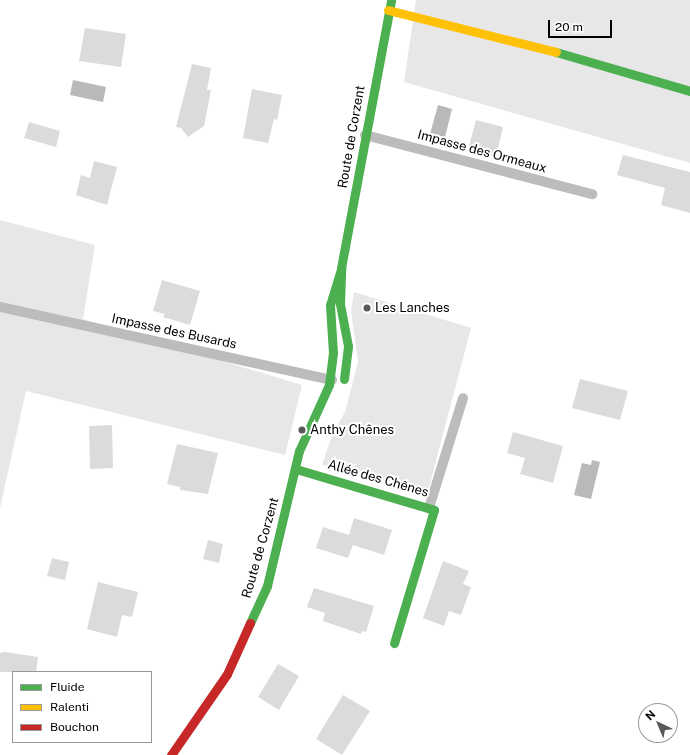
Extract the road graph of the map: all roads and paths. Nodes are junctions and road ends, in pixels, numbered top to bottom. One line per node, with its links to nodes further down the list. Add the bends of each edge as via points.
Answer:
1 (390, 0): 2 (street, Route de Corzent)
2 (388, 10): 3 (street, via 606,65); 4 (street, Route de Corzent)
3 (690, 91)
4 (365, 136): 5 (lane, Impasse des Ormeaux); 6 (street, Route de Corzent)
5 (592, 194)
6 (341, 268): 8 (street, Route de Corzent, via 330,305 333,353); 9 (street, Route de Corzent, via 340,304 348,346)
7 (0, 307): 8 (lane, Impasse des Busards)
8 (330, 380): 9 (lane, Impasse des Busards); 12 (street, Route de Corzent, via 324,400 301,444)
9 (343, 386)
10 (463, 398): 13 (lane)
11 (315, 441): 12 (street, Route de Corzent)
12 (296, 469): 13 (street, Allée des Chênes); 15 (street, Route de Corzent, via 271,573 249,630 228,674)
13 (428, 508): 14 (street, Allée des Chênes, via 434,510)
14 (394, 643)
15 (171, 755)

